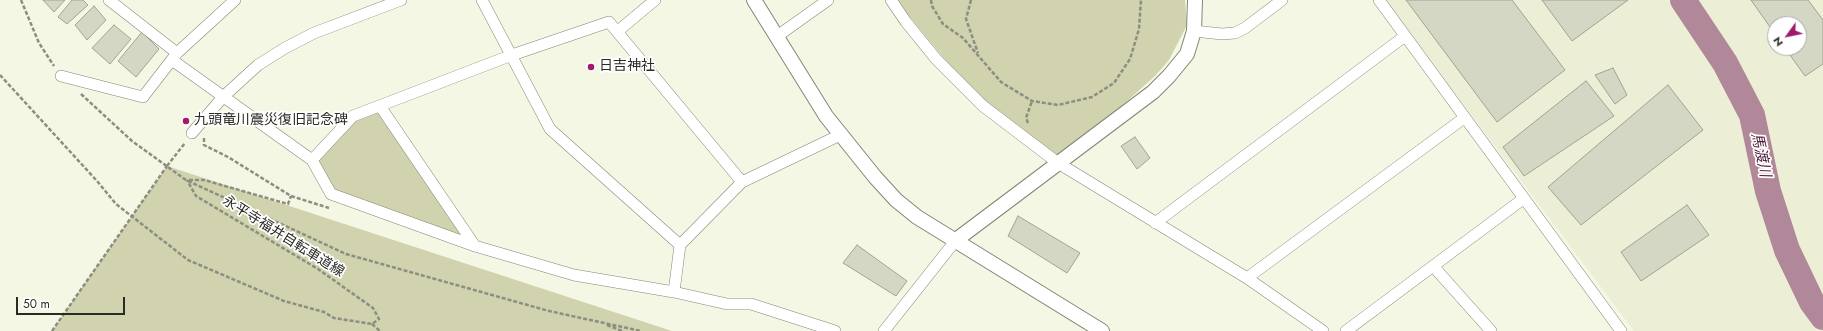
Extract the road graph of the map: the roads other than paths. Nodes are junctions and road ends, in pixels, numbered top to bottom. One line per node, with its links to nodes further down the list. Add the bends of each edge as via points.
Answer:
1 (108, 0): 17 (street)
2 (235, 0): 17 (street)
3 (401, 0): 19 (street, via 314,33 285,48 258,65)
4 (482, 0): 16 (street)
5 (655, 0): 12 (street)
6 (754, 0): 14 (street)
7 (828, 0): 14 (street)
8 (891, 0): 25 (street, via 936,58 983,106)
9 (1195, 0): 13 (street)
10 (1282, 0): 13 (street, via 1245,28 1234,33)
11 (1379, 0): 15 (street)
12 (618, 31): 16 (street, via 610,22); 26 (street)
13 (1194, 31): 25 (street, via 1187,54 1153,92)
14 (776, 36): 23 (street)
15 (1405, 36): 21 (street); 28 (street)
16 (512, 55): 20 (street); 30 (street, via 550,129)
17 (174, 57): 18 (street, via 143,98); 19 (street)
18 (61, 76)
19 (223, 97): 22 (street); 24 (street)
20 (380, 106): 24 (street, via 353,116); 31 (street)
21 (1464, 118): 27 (street); 33 (street)
22 (192, 133)
23 (840, 136): 26 (street); 29 (street, via 896,200 917,217)
24 (312, 160): 31 (street, via 331,194)
25 (1058, 163): 28 (street); 29 (street)
26 (742, 182): 30 (street)
27 (1523, 199): 32 (street); 41 (street)
28 (1155, 223): 33 (street)
29 (956, 240): 36 (street); 37 (street)
30 (680, 245): 34 (street)
31 (475, 246): 34 (street, via 574,275)
32 (1433, 266): 39 (street); 40 (street)
33 (1247, 278): 38 (street)
34 (674, 292): 35 (street, via 727,304 751,304)
35 (835, 331)
36 (884, 331)
37 (1102, 331)
38 (1323, 331)
39 (1346, 331)
40 (1491, 331)
41 (1621, 331)

